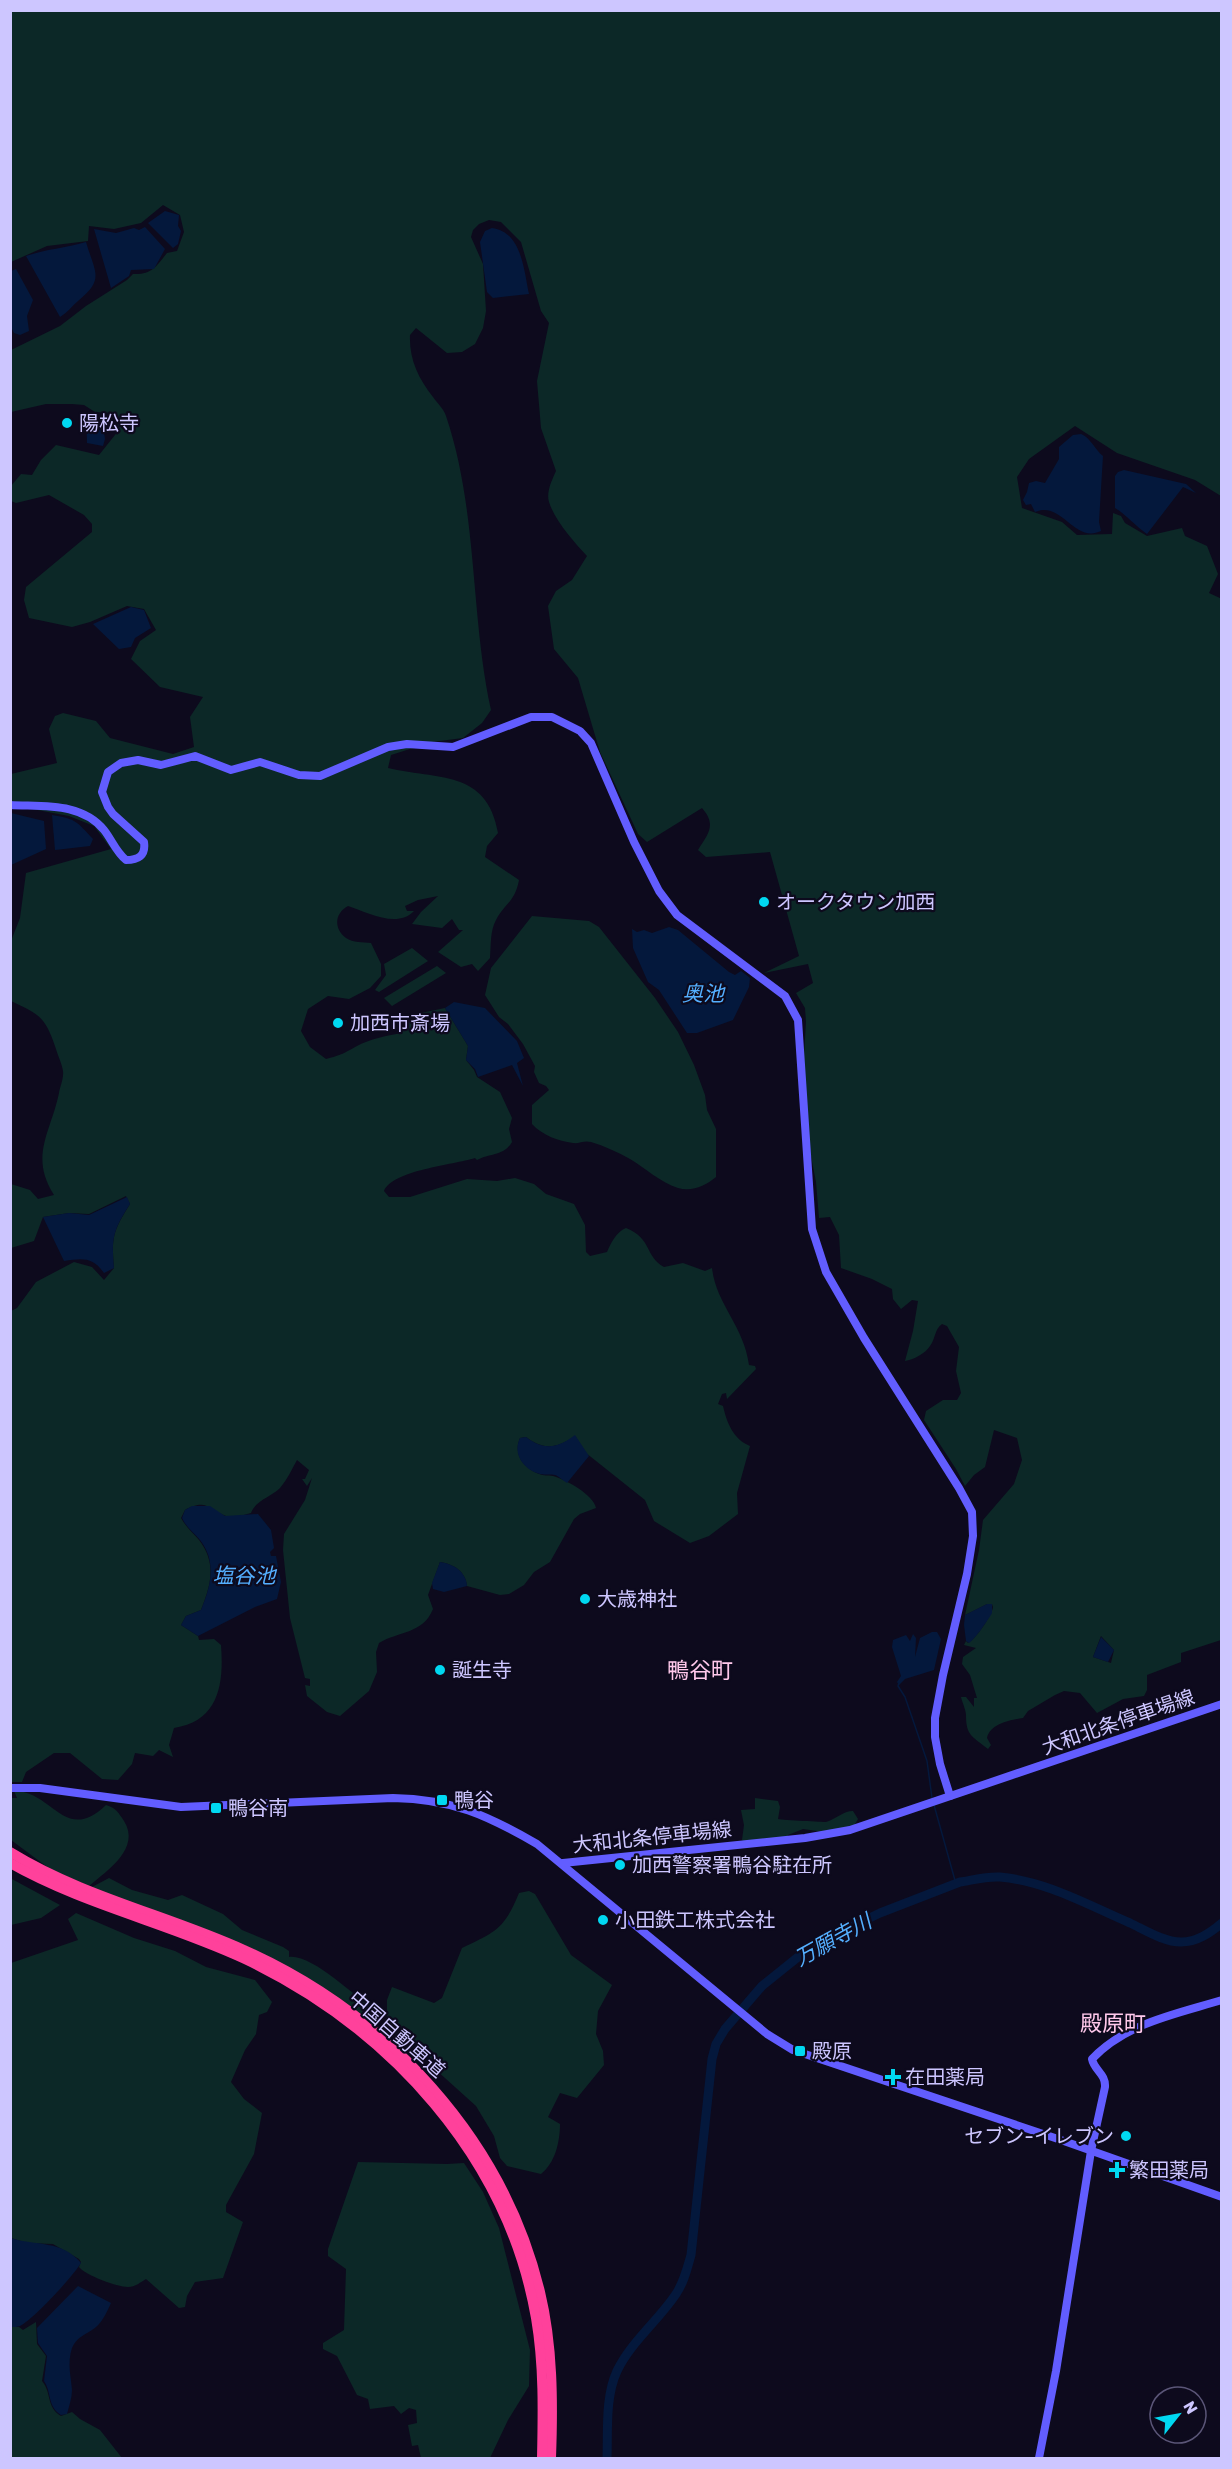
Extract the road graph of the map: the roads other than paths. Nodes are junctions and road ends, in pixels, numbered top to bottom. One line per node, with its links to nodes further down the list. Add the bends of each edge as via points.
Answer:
1 (10, 805): 4 (street, via 69,808 88,816 104,829 119,855 137,860 142,856 144,842 113,814 102,792 108,772 121,763 138,760 161,765 195,756 231,770 260,762 299,775 320,776 388,747 453,747 531,717 552,717 580,730 591,743 659,891 677,915 785,996 798,1020 812,1229 826,1272 972,1512 967,1574 935,1718 935,1737)
2 (1221, 1704): 4 (street, 大和北条停車場線)
3 (10, 1788): 7 (street, 大和北条停車場線, via 40,1788 181,1807 425,1798 503,1824)
4 (950, 1796): 7 (street, 大和北条停車場線, via 824,1836)
5 (10, 1852): 12 (highway, 中国自動車道, via 82,1888 215,1937 278,1967 365,2025 439,2095 493,2171 519,2226 535,2274 549,2344)
6 (10, 1863): 11 (highway, 中国自動車道, via 77,1895 212,1945 273,1974 360,2032 432,2100 484,2175 520,2257 540,2347)
7 (563, 1863): 9 (street, via 767,2034 793,2050)
8 (1221, 2000): 9 (street, via 1146,2023 1108,2044 1092,2059 1106,2083)
9 (1091, 2151): 10 (street); 13 (street)
10 (1221, 2197)
11 (542, 2458)
12 (551, 2458)
13 (1039, 2458)

